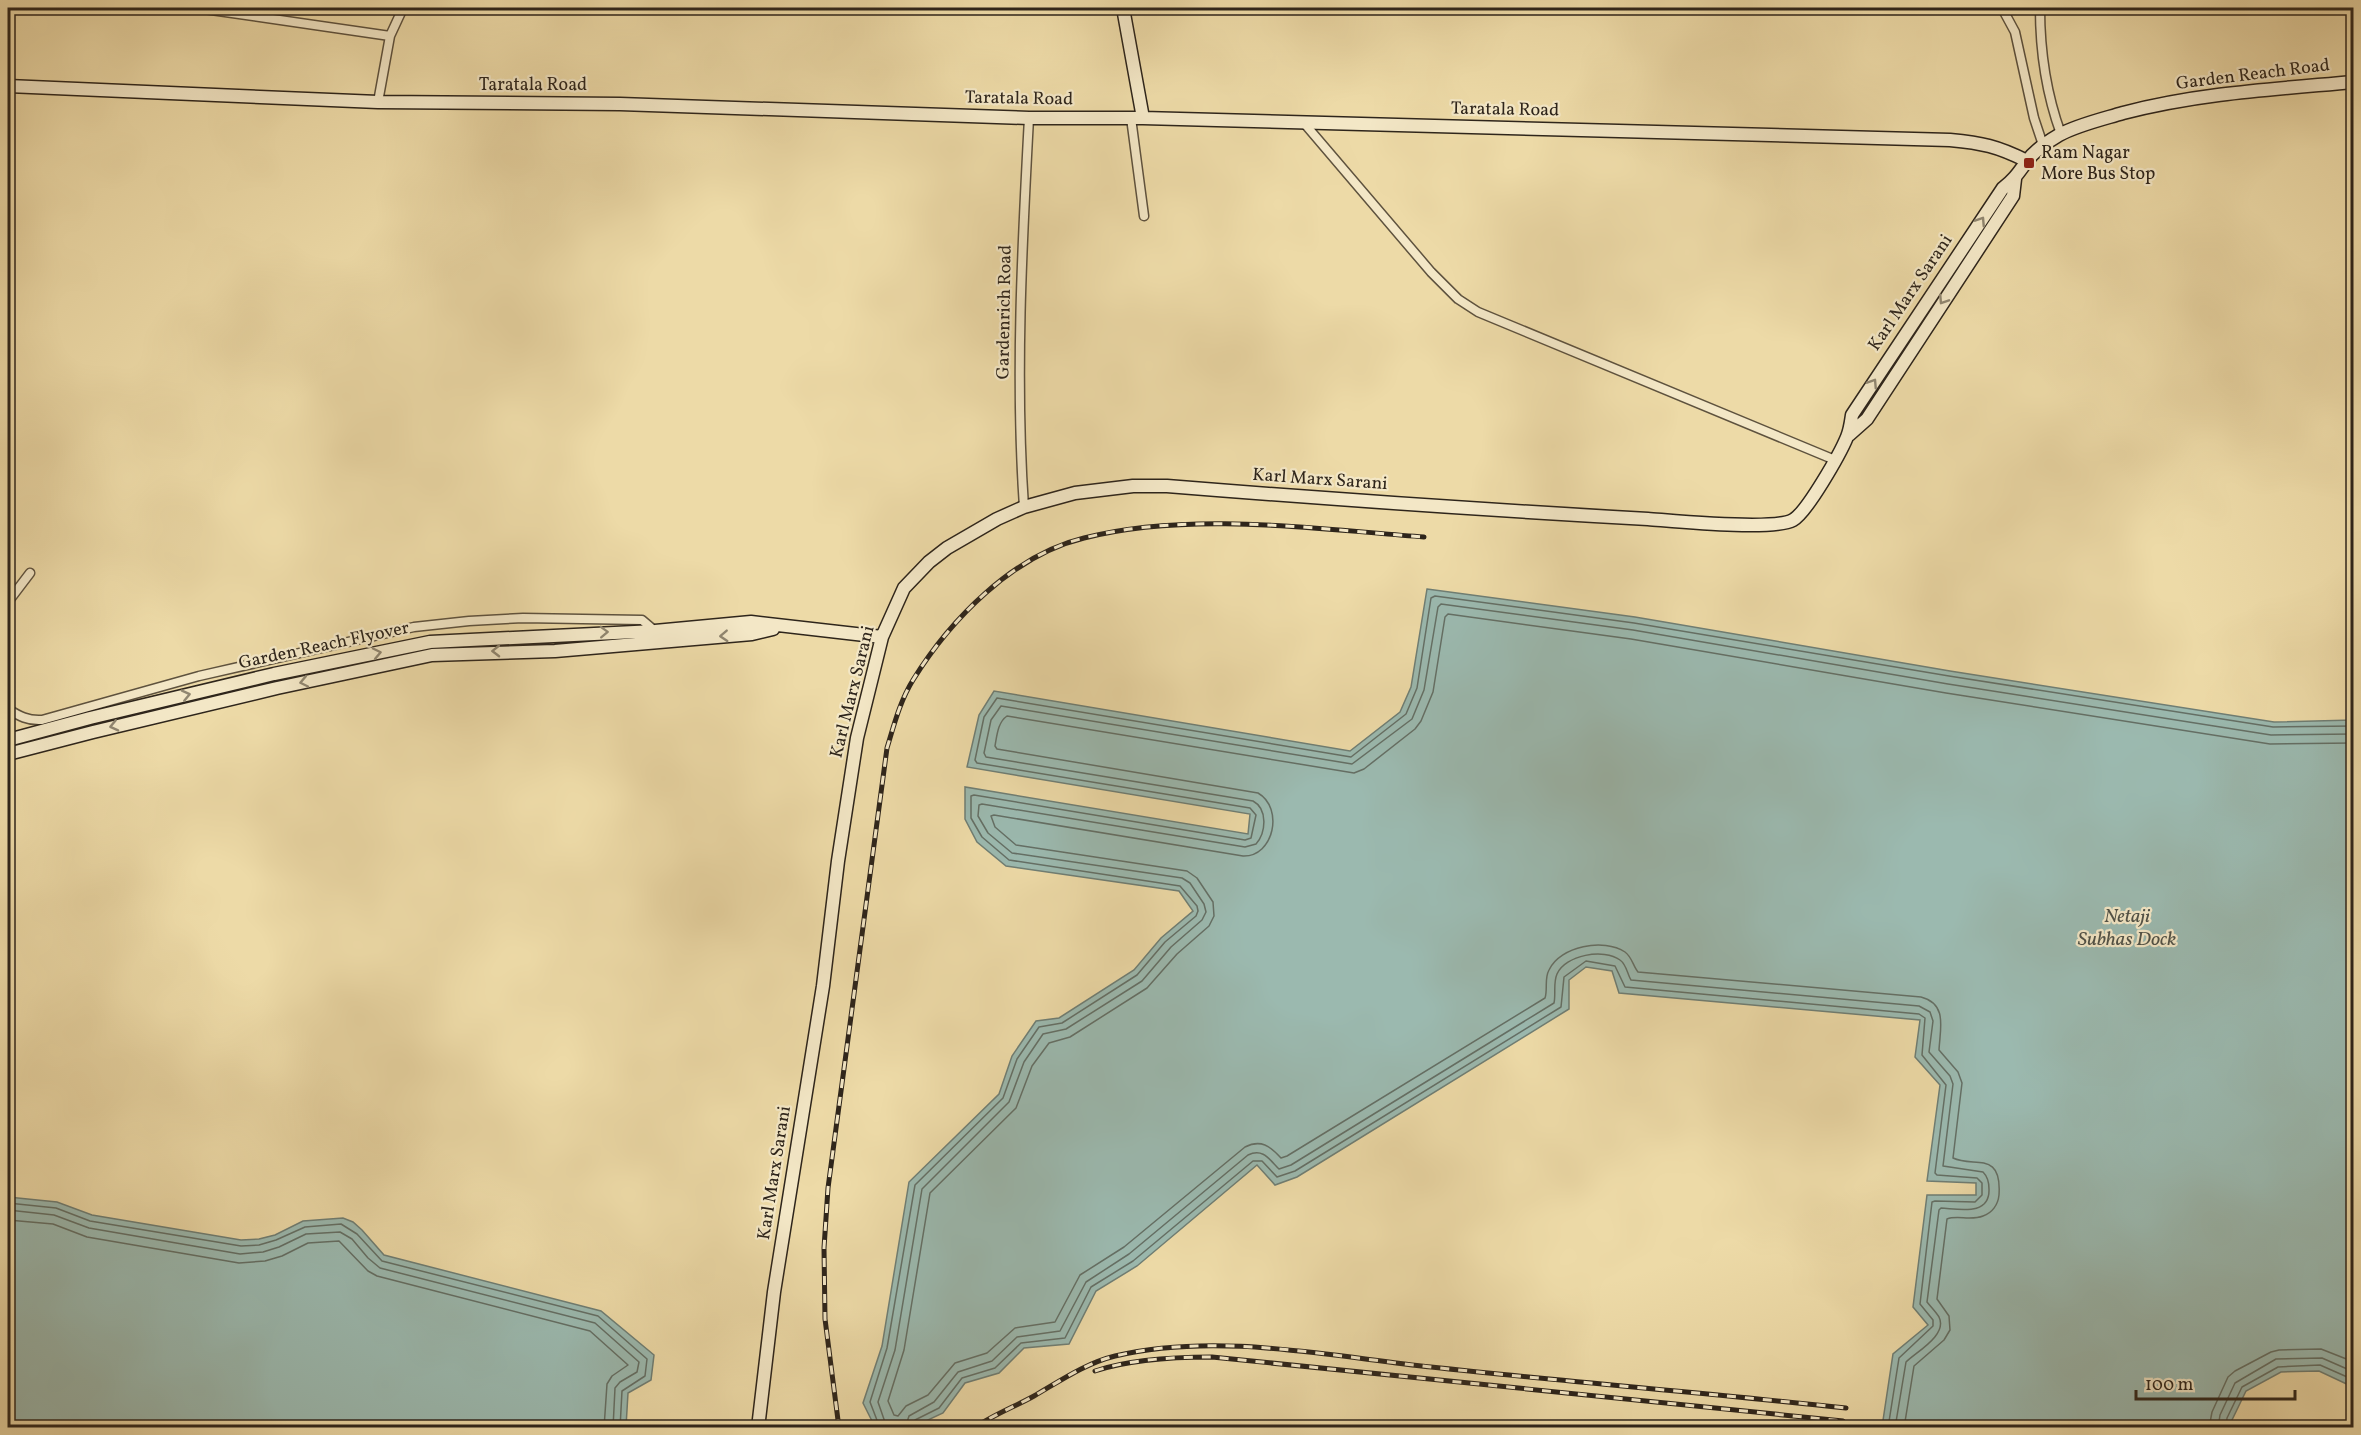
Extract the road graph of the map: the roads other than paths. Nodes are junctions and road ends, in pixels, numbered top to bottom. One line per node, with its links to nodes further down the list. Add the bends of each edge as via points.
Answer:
1 (197, 8): 6 (street)
2 (403, 8): 7 (street)
3 (1123, 8): 12 (main road)
4 (2002, 8): 15 (street, via 2015,32)
5 (2040, 8): 14 (street, via 2040,39 2050,104)
6 (238, 11): 7 (street)
7 (390, 36): 10 (street)
8 (2354, 81): 14 (main road, Garden Reach Road, via 2210,94 2137,110)
9 (8, 86): 10 (main road, Taratala Road)
10 (378, 102): 11 (main road, Taratala Road, via 620,104)
11 (1029, 118): 12 (main road, Taratala Road); 19 (street, Gardenrich Road, via 1020,372)
12 (1137, 118): 13 (main road, Taratala Road); 17 (street)
13 (1304, 123): 16 (main road, Taratala Road, via 1950,140 2001,148); 18 (street, via 1431,272 1458,299 1478,312)
14 (2061, 134): 15 (main road, Garden Reach Road)
15 (2043, 146): 16 (main road, Garden Reach Road)
16 (2027, 161): 18 (main road, Karl Marx Sarani, via 2003,188 1864,396 1852,415 1849,435)
17 (1144, 216)
18 (1835, 460): 19 (main road, Karl Marx Sarani, via 1795,519 1754,525 1167,486 1083,492)
19 (1024, 507): 22 (main road, Karl Marx Sarani, via 997,519 929,562 904,588)
20 (30, 573): 21 (street)
21 (8, 602)
22 (882, 636): 23 (main road, via 782,627 752,634); 27 (main road, Karl Marx Sarani, via 857,738 823,986 774,1292)
23 (654, 637): 24 (street, via 642,620 523,618 414,627 210,673 42,720 32,721); 25 (main road, Garden Reach Flyover, one-way to 23, via 274,674 430,642 554,634); 26 (main road, Garden Reach Flyover, one-way to 26, via 555,651 432,655 277,688)
24 (8, 709)
25 (8, 740)
26 (8, 754)
27 (758, 1428)

